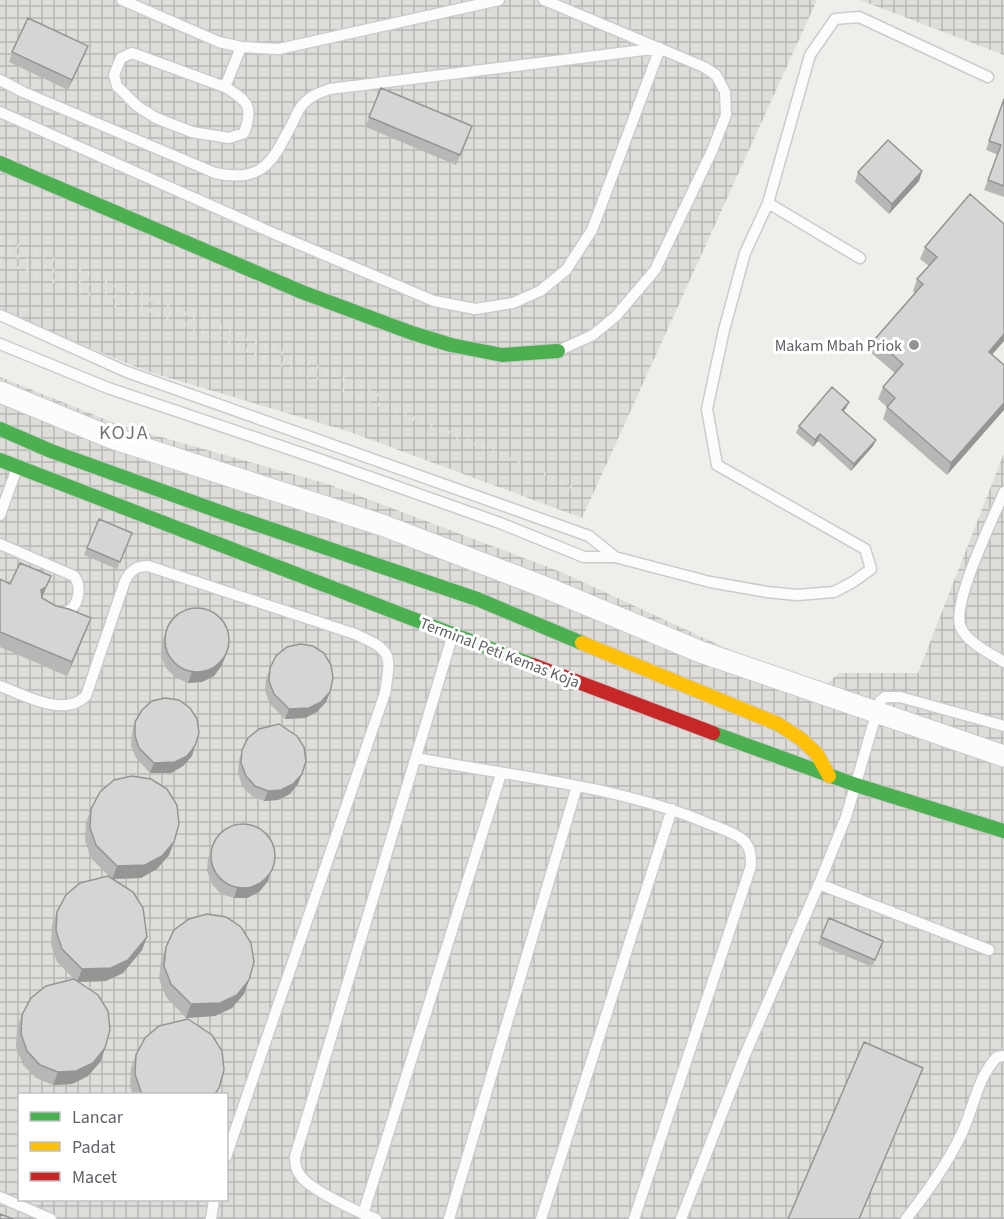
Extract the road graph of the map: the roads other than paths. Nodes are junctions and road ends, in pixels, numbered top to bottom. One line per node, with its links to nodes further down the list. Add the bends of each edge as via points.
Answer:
1 (122, 0): 4 (lane, via 200,35)
2 (499, 0): 4 (lane, via 279,49)
3 (544, 0): 5 (lane)
4 (241, 47): 8 (lane)
5 (660, 48): 7 (lane, via 330,89 303,103 276,154 263,168 250,175 232,177); 9 (lane, via 592,230 566,270 540,291 513,303 475,309 434,301); 15 (lane, via 716,75 725,92 726,115 655,270 616,316 592,335)
6 (988, 77): 11 (lane, via 859,17 835,19 810,55)
7 (0, 80)
8 (225, 87): 8 (lane, via 132,53 121,58 114,75 117,86 156,118 192,132 229,138 244,133 250,117 246,104)
9 (0, 112)
10 (0, 164): 15 (main road, via 302,292 412,333 502,355)
11 (768, 203): 12 (lane); 25 (lane, via 745,253 707,409 717,465 865,549 871,569 834,592 797,595 710,582)
12 (860, 258)
13 (0, 315): 18 (lane, via 127,372)
14 (0, 344): 19 (lane, via 108,388)
15 (558, 351)
16 (0, 392): 30 (street, via 112,438 382,525 701,652)
17 (0, 429): 35 (main road, via 229,515 477,599 778,724 817,754)
18 (300, 433): 19 (lane); 25 (lane, via 589,536)
19 (294, 451): 25 (lane, via 500,523 584,557)
20 (0, 460): 21 (main road, Terminal Peti Kemas Koja)
21 (18, 468): 23 (lane); 27 (main road, Terminal Peti Kemas Koja)
22 (1004, 492): 28 (lane, via 968,579 958,615 961,630)
23 (0, 515)
24 (0, 544): 26 (lane, via 80,582 72,610 67,614)
25 (615, 556)
26 (51, 610)
27 (453, 634): 33 (lane); 35 (main road, Terminal Peti Kemas Koja)
28 (1004, 662)
29 (0, 686): 43 (lane, via 48,703 65,706 79,702 86,696 125,581 133,569 142,566 355,634 385,652 389,664 385,693)
30 (878, 712): 31 (lane, via 885,697 900,697); 32 (street); 36 (lane)
31 (1004, 726)
32 (1004, 756)
33 (416, 758): 34 (lane); 46 (lane, via 295,1157 303,1179)
34 (501, 774): 37 (lane); 46 (lane)
35 (829, 776): 36 (main road, Terminal Peti Kemas Koja)
36 (856, 785): 39 (main road, Terminal Peti Kemas Koja); 40 (lane)
37 (577, 786): 38 (lane); 51 (lane)
38 (672, 809): 52 (lane); 53 (lane, via 743,840 751,855 751,866)
39 (1004, 831)
40 (819, 884): 41 (lane); 54 (lane, via 744,1057)
41 (989, 950)
42 (1004, 1056): 55 (lane, via 998,1057 984,1075 961,1136)
43 (228, 1151)
44 (0, 1197): 47 (lane)
45 (214, 1201): 49 (lane)
46 (363, 1214): 50 (lane)
47 (30, 1215): 48 (lane)
48 (51, 1219)
49 (211, 1219)
50 (375, 1219)
51 (448, 1219)
52 (541, 1219)
53 (634, 1219)
54 (681, 1219)
55 (906, 1219)

